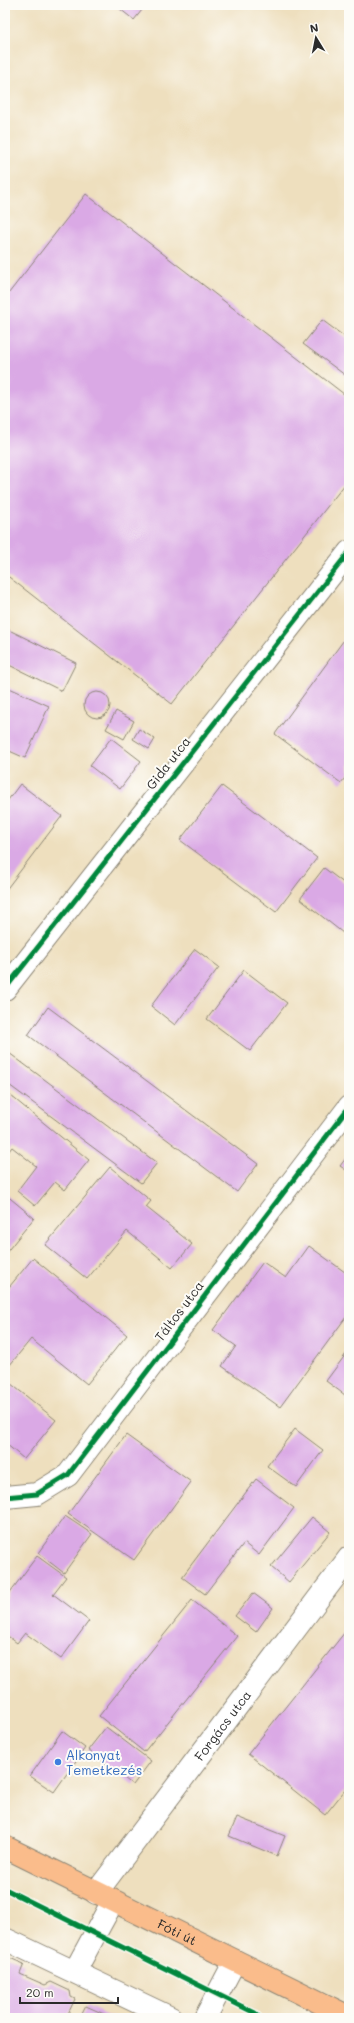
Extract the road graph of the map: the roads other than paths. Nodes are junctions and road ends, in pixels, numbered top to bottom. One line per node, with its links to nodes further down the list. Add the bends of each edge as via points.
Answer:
1 (349, 552): 2 (street, Gida utca)
2 (5, 989)
3 (349, 1107): 4 (street, Táltos utca, via 68,1475 37,1494)
4 (5, 1497)
5 (349, 1558): 7 (street, Forgács utca)
6 (5, 1847): 7 (main road, Fóti út)
7 (104, 1897): 9 (main road, Fóti út); 10 (street, Forgács utca)
8 (5, 1938): 10 (street)
9 (235, 1961): 11 (main road, Fóti út); 13 (street)
10 (76, 1971): 12 (street)
11 (349, 2017)
12 (171, 2018)
13 (205, 2018)

